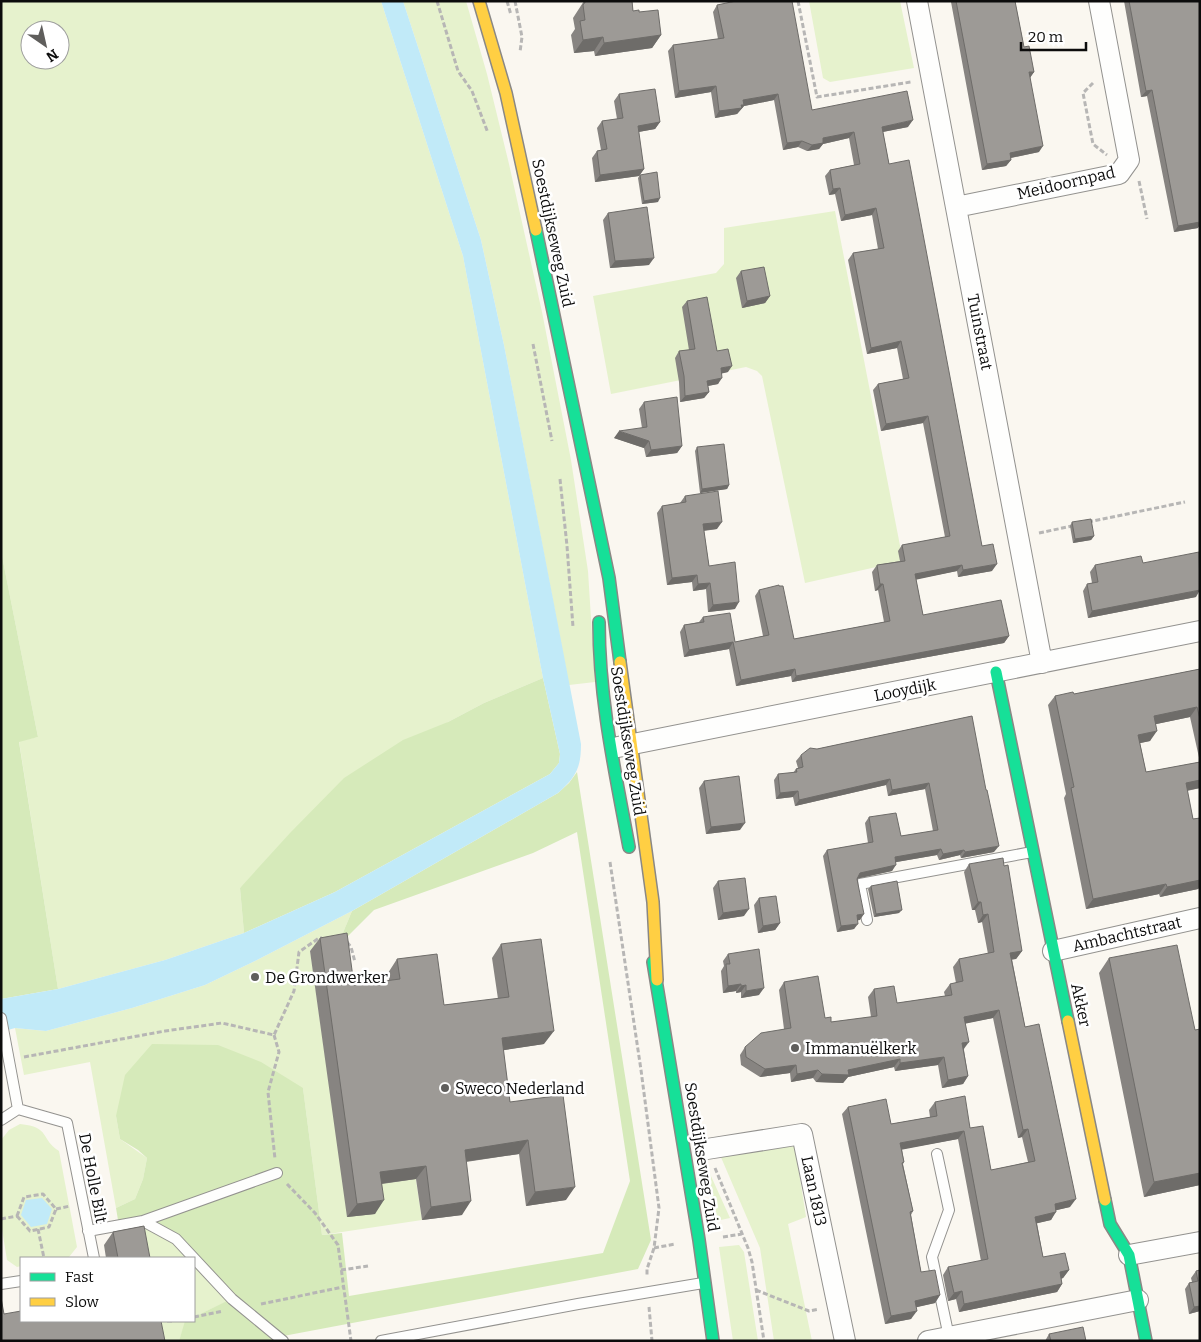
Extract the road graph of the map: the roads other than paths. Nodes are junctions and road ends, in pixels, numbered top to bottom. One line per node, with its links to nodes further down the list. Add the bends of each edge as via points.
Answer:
1 (479, 1): 5 (main road, Soestdijkseweg Zuid, via 506,92)
2 (917, 1): 4 (street, Tuinstraat)
3 (1099, 1): 4 (street, Meidoornpad, via 1129,160 1120,174)
4 (956, 207): 9 (street, Tuinstraat)
5 (586, 474): 6 (main road, Soestdijkseweg Zuid); 11 (main road, Soestdijkseweg Zuid, via 609,578)
6 (595, 567)
7 (598, 611): 11 (main road, Soestdijkseweg Zuid, via 602,687)
8 (1200, 631): 9 (street, Looydijk)
9 (1042, 663): 10 (street, Looydijk)
10 (996, 672): 11 (street, Looydijk); 12 (main road, Akker)
11 (620, 747): 13 (main road, Soestdijkseweg Zuid); 18 (main road, Soestdijkseweg Zuid, via 653,902)
12 (1033, 852): 16 (lane, via 860,884); 17 (main road, Akker)
13 (630, 856)
14 (642, 914): 18 (main road, Soestdijkseweg Zuid)
15 (1200, 918): 17 (street, Ambachtstraat)
16 (867, 920)
17 (1054, 951): 28 (main road, Akker, via 1110,1224)
18 (657, 980): 33 (main road, Soestdijkseweg Zuid)
19 (1, 1018): 20 (lane)
20 (18, 1109): 21 (lane); 26 (lane, De Holle Bilt, via 66,1123)
21 (1, 1120)
22 (707, 1149): 40 (street, Laan 1813, via 802,1134)
23 (937, 1154): 36 (lane, via 949,1210 932,1256)
24 (278, 1173): 25 (lane)
25 (143, 1221): 26 (lane); 30 (lane, via 176,1239)
26 (88, 1231): 29 (lane, De Holle Bilt)
27 (1200, 1242): 28 (street)
28 (1129, 1255): 35 (main road, Akker)
29 (94, 1257)
30 (193, 1257)
31 (195, 1259): 37 (lane, via 232,1299)
32 (20, 1281): 34 (lane)
33 (704, 1283): 38 (lane); 39 (main road, Soestdijkseweg Zuid)
34 (1, 1284)
35 (1138, 1300): 36 (street); 42 (main road, Akker)
36 (949, 1337): 41 (street)
37 (283, 1341)
38 (381, 1341)
39 (713, 1341)
40 (845, 1341)
41 (928, 1341)
42 (1146, 1341)

